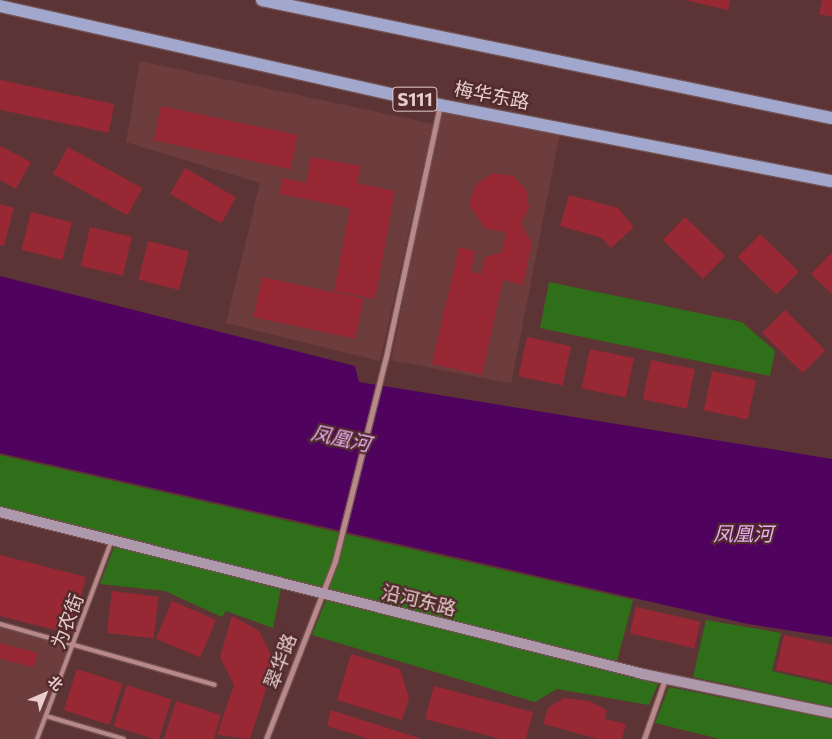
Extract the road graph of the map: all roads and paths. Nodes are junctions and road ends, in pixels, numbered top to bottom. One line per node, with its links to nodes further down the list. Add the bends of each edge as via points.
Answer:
1 (262, 0): 4 (main road)
2 (0, 6): 3 (main road, 梅华东路 / S111)
3 (440, 104): 5 (main road, 梅华东路 / S111); 8 (street, 翠华路, via 386,358 335,561)
4 (832, 118)
5 (832, 181)
6 (0, 512): 7 (street, 沿河东路)
7 (112, 540): 8 (street, 沿河东路); 10 (lane, 为农街)
8 (322, 593): 11 (street, 沿河东路); 17 (street, 翠华路)
9 (0, 624): 10 (lane)
10 (74, 641): 12 (lane); 14 (lane, 为农街)
11 (665, 679): 13 (street, 沿河东路); 18 (street)
12 (214, 685)
13 (832, 713)
14 (46, 716): 15 (lane, 为农街); 16 (lane)
15 (37, 739)
16 (124, 739)
17 (266, 739)
18 (644, 739)

